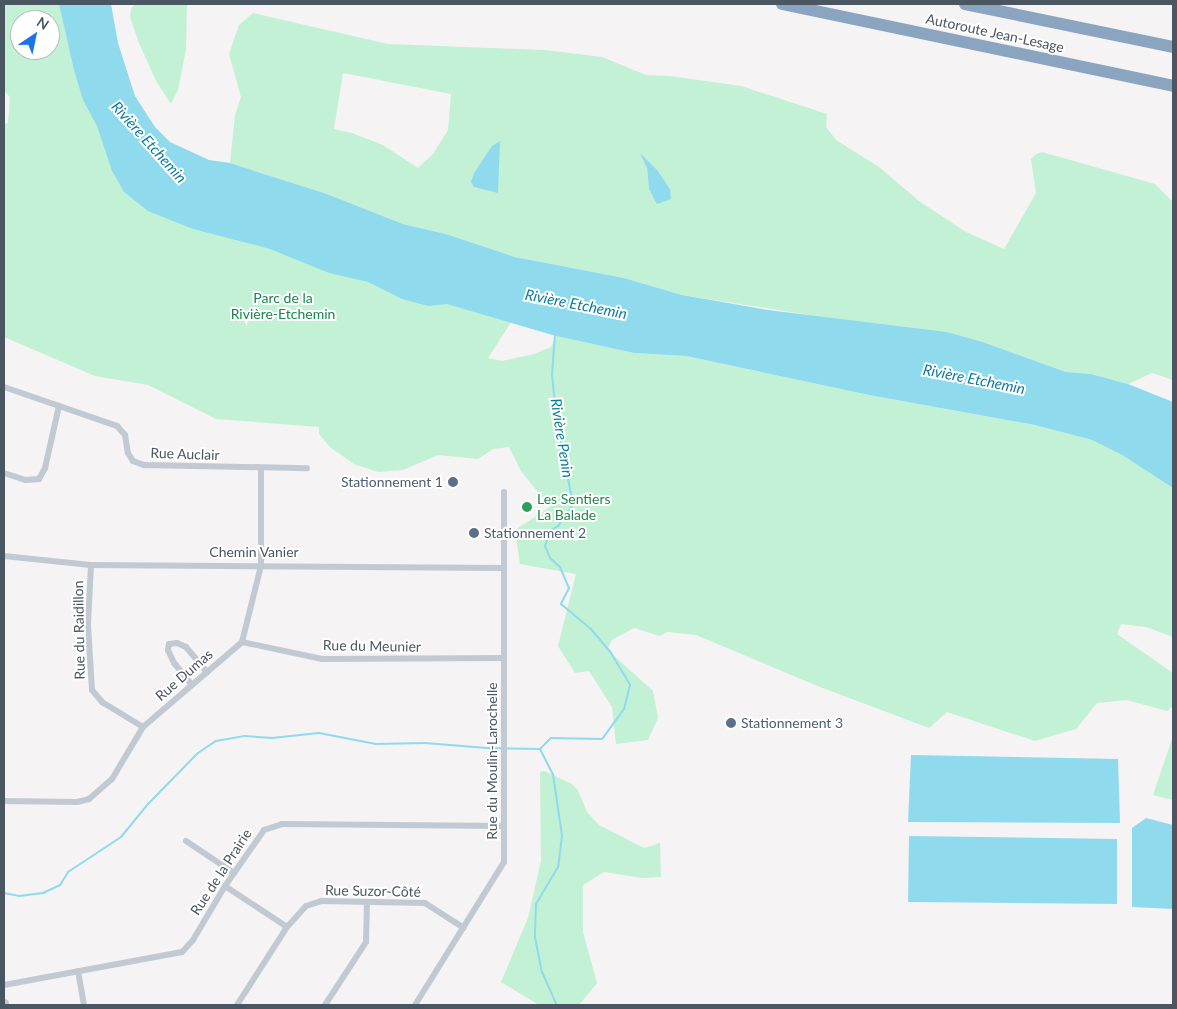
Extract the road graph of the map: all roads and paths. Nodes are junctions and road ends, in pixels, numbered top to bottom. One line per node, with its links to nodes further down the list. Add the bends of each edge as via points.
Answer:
1 (782, 4): 4 (highway, Autoroute Jean-Lesage)
2 (965, 4): 3 (highway, Autoroute Jean-Lesage)
3 (1173, 47)
4 (1173, 86)
5 (4, 387): 6 (street, Rue Auclair)
6 (59, 406): 7 (street, Rue Auclair, via 117,426 125,435 133,462); 9 (street, via 40,478 26,480)
7 (261, 468): 8 (street, Rue Auclair); 13 (street)
8 (307, 468)
9 (4, 473)
10 (504, 492): 14 (street, Rue du Moulin-Larochelle)
11 (4, 556): 12 (street, Chemin Vanier)
12 (91, 565): 13 (street, Chemin Vanier); 19 (street, Rue du Raidillon, via 88,625 92,690 102,702)
13 (261, 566): 14 (street, Chemin Vanier); 15 (street)
14 (504, 568): 16 (street, Rue du Moulin-Larochelle)
15 (242, 642): 16 (street, Rue du Meunier, via 322,659); 17 (street, Rue Dumas)
16 (504, 658): 21 (street, Rue du Moulin-Larochelle)
17 (207, 672): 18 (street, Rue Dumas); 18 (street, via 186,647 169,644 174,663)
18 (192, 685): 19 (street, Rue Dumas)
19 (143, 727): 20 (street, Rue Dumas, via 112,779 89,800)
20 (4, 801)
21 (504, 826): 23 (street, Rue de la Prairie, via 282,824 264,830); 27 (street, Rue du Moulin-Larochelle, via 501,870)
22 (186, 841): 23 (street)
23 (234, 873): 24 (street, Rue de la Prairie)
24 (224, 886): 26 (street); 28 (street, Rue de la Prairie, via 193,940 182,952)
25 (367, 902): 26 (street, Rue Suzor-Côté, via 321,901 306,906); 27 (street, Rue Suzor-Côté, via 425,903); 32 (street, via 366,942)
26 (287, 928): 31 (street, Rue Suzor-Côté)
27 (464, 928): 33 (street, Rue du Moulin-Larochelle)
28 (78, 971): 29 (street, Rue de la Prairie); 30 (street)
29 (4, 985)
30 (84, 1005)
31 (236, 1005)
32 (325, 1005)
33 (415, 1005)

